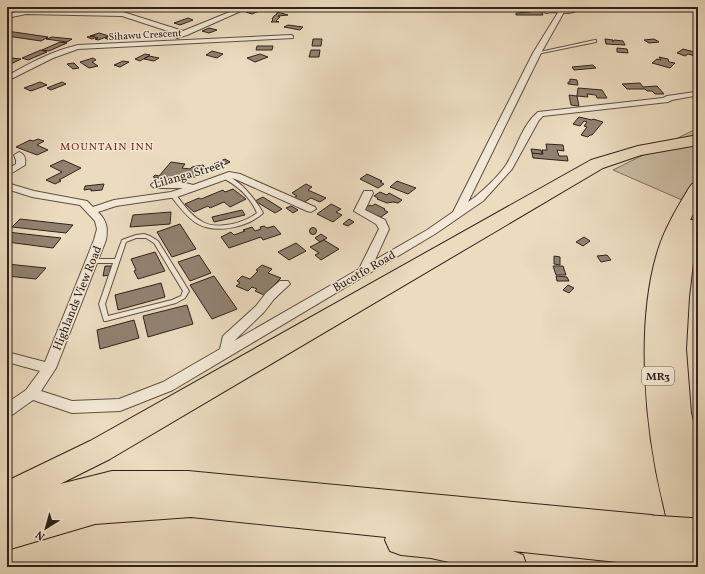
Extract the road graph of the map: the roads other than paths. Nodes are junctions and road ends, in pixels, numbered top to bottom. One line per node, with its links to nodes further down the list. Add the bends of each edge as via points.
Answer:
1 (118, 7): 6 (street)
2 (246, 7): 8 (street)
3 (579, 7): 5 (lane, via 574,11)
4 (546, 12): 5 (lane)
5 (561, 12): 12 (street)
6 (123, 14): 7 (street, via 26,12); 8 (street)
7 (7, 16)
8 (184, 34): 11 (street)
9 (291, 37): 11 (street, Sihawu Crescent)
10 (595, 41): 12 (lane)
11 (157, 43): 13 (street, Sihawu Crescent, via 78,47 47,58)
12 (537, 53): 27 (street)
13 (7, 79)
14 (698, 95): 27 (street, Bucotfo Road, via 541,114 535,119 500,176 479,199)
15 (698, 140): 38 (highway, via 638,151 597,164 100,450)
16 (19, 155): 17 (street, via 20,165)
17 (7, 173)
18 (223, 176): 21 (street, Lilanga Street); 24 (lane, via 234,180 257,205 260,213 256,218 241,224 210,227 194,220); 25 (street, Lilanga Street, via 237,176)
19 (156, 185): 21 (street, via 178,184)
20 (7, 186): 26 (street, via 32,194 83,203)
21 (194, 188): 24 (street, Lilanga Street)
22 (698, 188): 47 (highway, MR3, via 668,250 659,302 656,360 663,435 676,502)
23 (368, 193): 31 (street, via 359,211 382,222 384,229)
24 (173, 195): 26 (street, Lilanga Street, via 114,203)
25 (311, 209)
26 (92, 211): 29 (street, Highlands View Road, via 100,220 102,229)
27 (457, 214): 31 (street, Bucotfo Road)
28 (698, 216): 40 (highway, MR3, via 685,247 674,349 678,413)
29 (92, 261): 30 (lane); 35 (street, Highlands View Road)
30 (117, 261): 30 (lane, via 124,241 140,236 150,237 156,242 186,290 183,297 174,302 106,319 102,304)
31 (363, 272): 33 (street, Bucotfo Road)
32 (284, 284): 33 (street, via 228,339)
33 (226, 351): 36 (street, Bucotfo Road, via 168,386 120,406 72,407)
34 (7, 356): 35 (street)
35 (49, 368): 36 (street, Highlands View Road)
36 (31, 394): 37 (street, Highlands View Road)
37 (7, 411)
38 (7, 496)
39 (191, 503): 43 (highway, via 95,510); 44 (highway); 46 (highway, via 370,536 431,543 484,554)
40 (698, 506)
41 (7, 514): 44 (highway, via 112,484 188,484)
42 (698, 533): 44 (highway, bridge)
43 (7, 535)
44 (653, 540): 45 (highway, bridge)
45 (698, 553)
46 (511, 567)
47 (696, 567)

